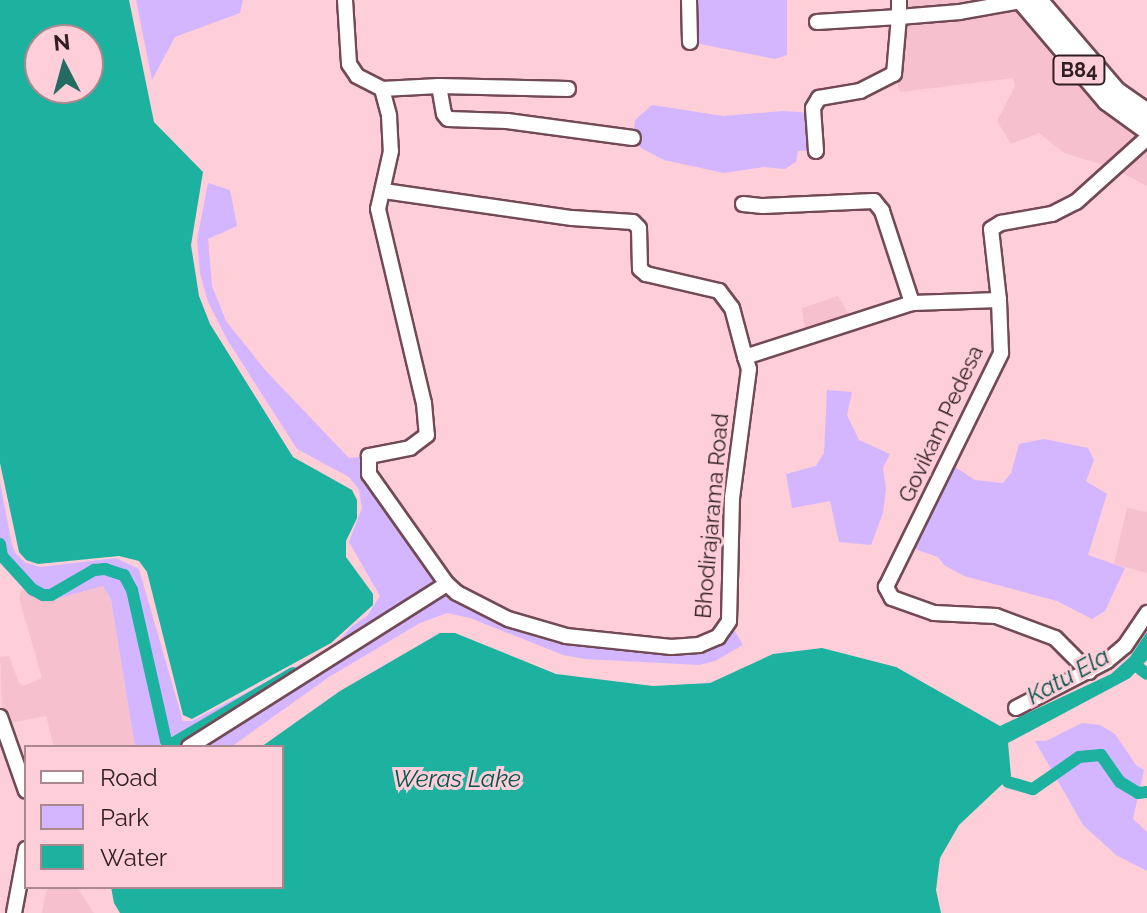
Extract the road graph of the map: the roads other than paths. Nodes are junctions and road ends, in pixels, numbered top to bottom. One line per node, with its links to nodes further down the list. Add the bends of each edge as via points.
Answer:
1 (345, 0): 9 (street, via 349,64 357,76)
2 (689, 0): 7 (street)
3 (899, 0): 5 (street)
4 (1027, 0): 5 (street); 11 (main road, B84, via 1116,91); 12 (main road, B84, via 1107,101)
5 (899, 17): 6 (street); 15 (street, via 894,74 860,91 819,98 813,108)
6 (817, 22)
7 (690, 42)
8 (439, 86): 9 (street); 10 (street); 13 (street, via 448,119 507,121)
9 (382, 89): 16 (street, via 391,151)
10 (568, 89)
11 (1147, 113)
12 (1147, 130)
13 (633, 138)
14 (1147, 138): 18 (street, Govikam Pedesa, via 1068,206 1042,217 993,225)
15 (816, 151)
16 (384, 191): 20 (street, Bhodirajarama Road, via 633,222 639,228 640,269 719,291 732,308); 21 (street, via 378,209 427,435 410,448 369,456 369,474)
17 (743, 204): 19 (street, via 874,201 882,211)
18 (999, 300): 19 (street); 23 (street, Govikam Pedesa, via 1001,353 886,587 892,598 934,613 996,616 1055,638)
19 (912, 303): 20 (street)
20 (745, 357): 21 (street, Bhodirajarama Road, via 749,369 732,498 729,621 718,637 671,647 566,636 508,619)
21 (447, 584): 26 (street)
22 (1147, 613): 23 (street, via 1125,646)
23 (1089, 672): 24 (street)
24 (1016, 708)
25 (0, 717): 27 (street)
26 (192, 745)
27 (24, 785)
28 (24, 861): 29 (street)
29 (14, 913)

